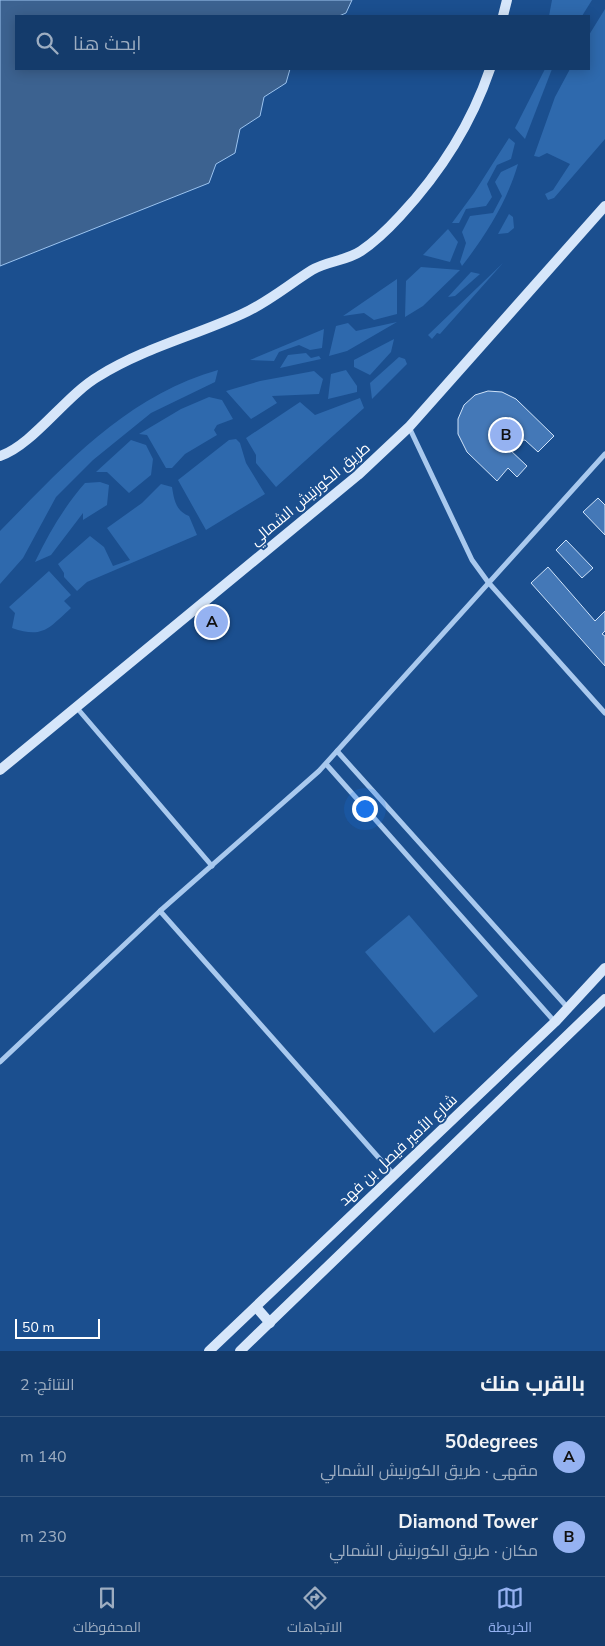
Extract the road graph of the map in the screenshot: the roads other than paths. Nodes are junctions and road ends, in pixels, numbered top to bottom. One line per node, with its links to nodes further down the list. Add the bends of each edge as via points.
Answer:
1 (506, 0): 2 (main road)
2 (503, 15)
3 (490, 70): 7 (main road, via 479,103 450,155 420,195 381,236 351,257 313,269 243,314 151,349 98,376 18,446)
4 (605, 206): 5 (main road, طريق الكورنيش الشمالي)
5 (409, 427): 8 (street, via 472,560); 9 (main road, طريق الكورنيش الشمالي, via 358,476)
6 (605, 454): 8 (street)
7 (0, 456)
8 (488, 582): 10 (street); 11 (street)
9 (76, 708): 13 (main road, طريق الكورنيش الشمالي); 14 (street)
10 (605, 713)
11 (337, 751): 12 (street); 18 (street)
12 (326, 764): 14 (street); 19 (street)
13 (0, 770)
14 (212, 866): 15 (street)
15 (160, 911): 20 (street); 21 (street)
16 (605, 968): 18 (main road, شارع الأمير فيصل بن فهد)
17 (605, 999): 23 (main road)
18 (568, 1009): 19 (main road, شارع الأمير فيصل بن فهد)
19 (555, 1022): 21 (main road, شارع الأمير فيصل بن فهد)
20 (0, 1062)
21 (394, 1175): 22 (main road, شارع الأمير فيصل بن فهد)
22 (256, 1307): 23 (main road); 24 (main road, شارع الأمير فيصل بن فهد)
23 (270, 1323): 25 (main road)
24 (209, 1351)
25 (240, 1351)

